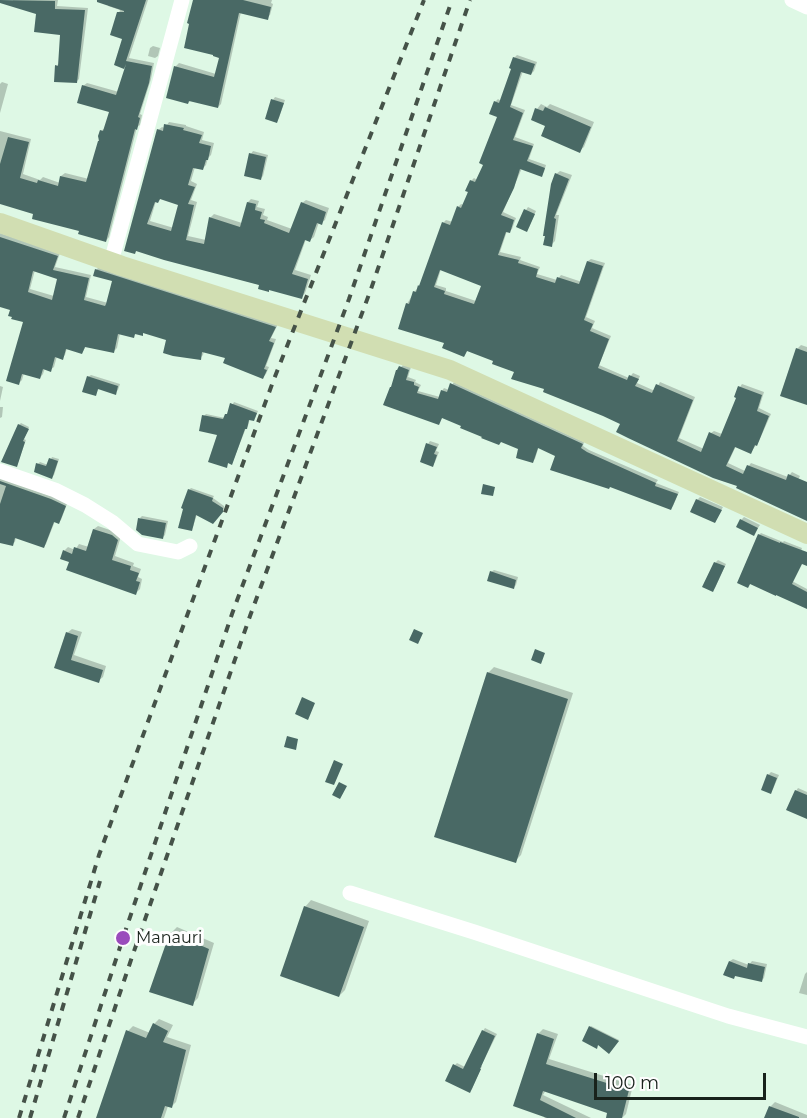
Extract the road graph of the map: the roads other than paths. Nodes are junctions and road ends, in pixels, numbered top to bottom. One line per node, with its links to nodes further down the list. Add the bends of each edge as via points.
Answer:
1 (182, 0): 5 (street)
2 (792, 0): 3 (street)
3 (807, 6)
4 (0, 223): 7 (main road, via 450,370)
5 (114, 251)
6 (0, 471): 8 (street, via 55,490 86,506 138,544 178,552)
7 (807, 534)
8 (190, 546)
9 (350, 893): 10 (street, via 728,1016)
10 (807, 1037)

